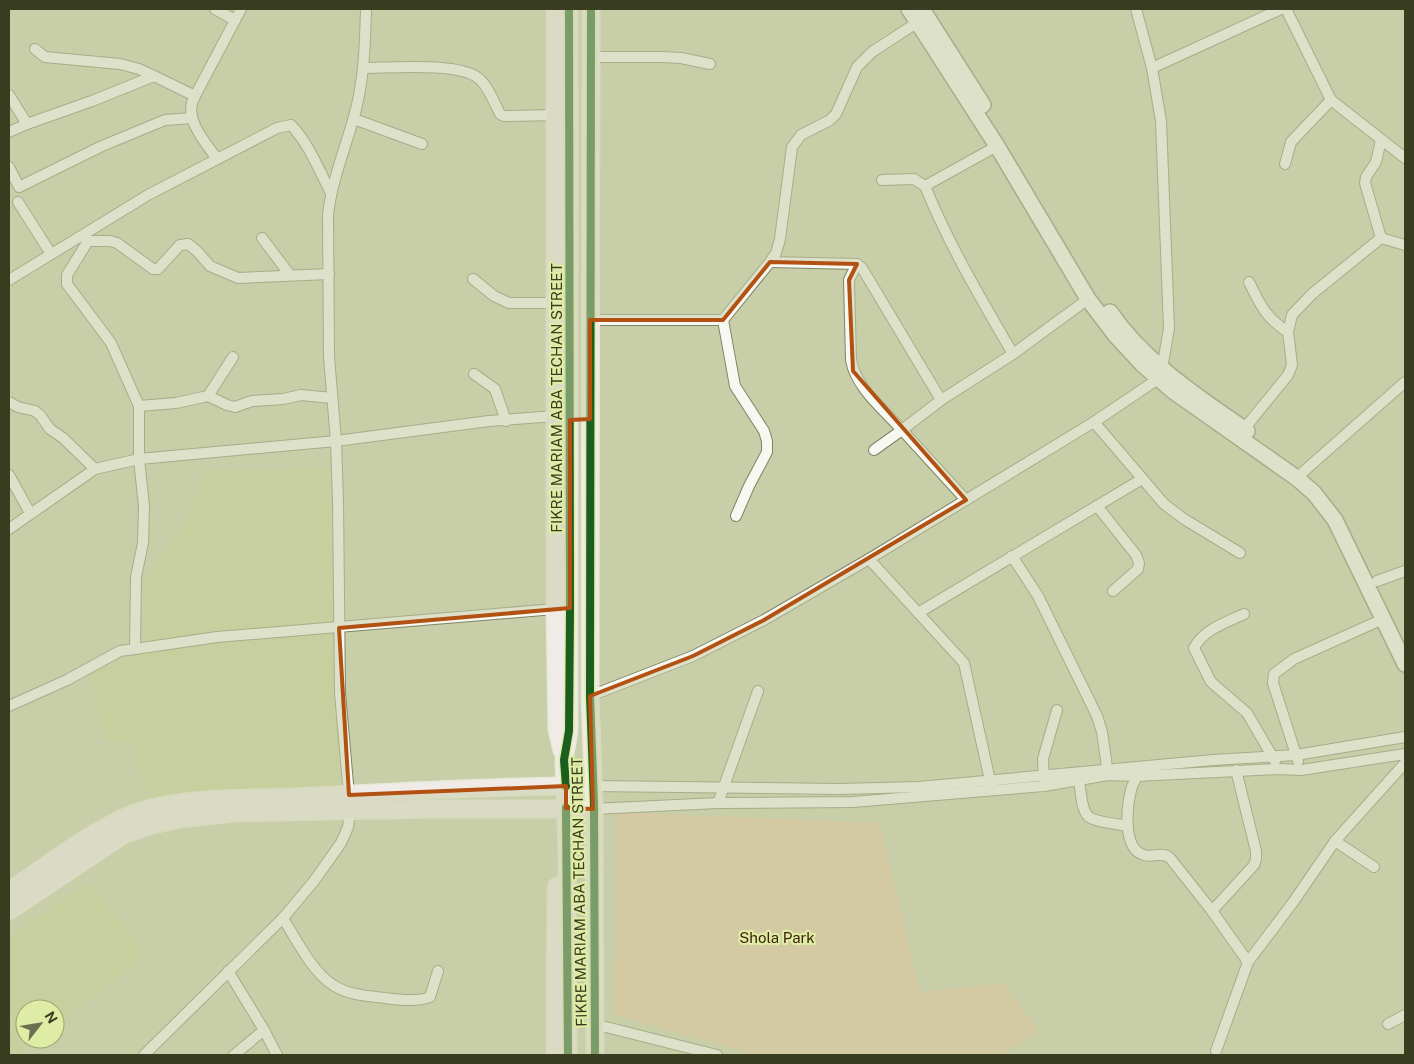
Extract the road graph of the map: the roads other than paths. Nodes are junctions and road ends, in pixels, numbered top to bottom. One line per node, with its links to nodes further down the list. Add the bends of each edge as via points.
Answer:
1 (215, 9): 10 (street)
2 (241, 9): 10 (street)
3 (366, 9): 14 (street)
4 (555, 9): 21 (main road)
5 (569, 9): 64 (main road, FIKRE MARIAM ABA TECHAN STREET)
6 (591, 9): 12 (main road, FIKRE MARIAM ABA TECHAN STREET)
7 (909, 9): 9 (main road)
8 (1136, 9): 15 (street)
9 (920, 16): 17 (main road); 42 (street, via 857,67 836,114 801,135 792,147 780,238)
10 (235, 20): 19 (street)
11 (35, 49): 16 (street, via 45,57 120,64)
12 (592, 57): 13 (street, via 663,56); 51 (main road, FIKRE MARIAM ABA TECHAN STREET)
13 (710, 64)
14 (363, 68): 21 (street, via 432,67 472,74 482,82 504,116); 23 (street)
15 (1152, 68): 20 (street, via 1286,9); 57 (street, via 1161,121 1168,328)
16 (154, 76): 19 (street); 24 (street)
17 (968, 90): 28 (main road); 57 (main road, via 1006,142 1081,271)
18 (9, 95): 24 (street)
19 (195, 96): 22 (street, via 190,107)
20 (1331, 100): 26 (street); 31 (street, via 1291,142)
21 (556, 115): 50 (main road)
22 (192, 118): 30 (street); 32 (street, via 164,120 19,187)
23 (354, 119): 27 (street); 35 (street)
24 (27, 124): 25 (street)
25 (9, 132)
26 (1381, 140): 29 (street); 39 (street, via 1376,162 1364,183)
27 (422, 144)
28 (997, 146): 34 (street); 49 (main road)
29 (1405, 158)
30 (217, 159): 35 (street, via 277,128 291,126); 37 (street, via 148,195)
31 (1285, 164)
32 (9, 167)
33 (882, 180): 34 (street, via 914,179)
34 (925, 186): 54 (street, via 984,305)
35 (331, 193): 44 (street)
36 (18, 202): 41 (street)
37 (86, 238): 41 (street); 45 (street, via 117,243 153,269 158,269 180,245 188,244 210,266 238,278); 63 (street, via 67,276 67,284 111,343)
38 (262, 238): 45 (street)
39 (1381, 238): 40 (street); 53 (street, via 1299,307 1292,315)
40 (1405, 244)
41 (51, 254): 47 (street)
42 (770, 262): 43 (street); 52 (street)
43 (857, 264): 61 (street); 69 (street, via 849,280 853,371 861,385)
44 (329, 274): 45 (street); 60 (street)
45 (290, 275)
46 (473, 279): 50 (street, via 509,303)
47 (9, 280)
48 (1249, 282): 53 (street, via 1274,323)
49 (1088, 298): 54 (street); 57 (main road, via 1116,336)
50 (555, 303): 64 (main road)
51 (590, 320): 52 (street); 65 (main road, FIKRE MARIAM ABA TECHAN STREET)
52 (723, 320): 80 (street, via 736,386 767,441 767,452)
53 (1288, 332): 68 (street, via 1292,365 1288,375)
54 (1013, 354): 61 (street)
55 (233, 357): 59 (street)
56 (474, 374): 66 (street, via 495,389)
57 (1160, 374): 67 (street); 68 (main road); 75 (main road, via 1194,407)
58 (1405, 382): 75 (street)
59 (208, 396): 60 (street, via 235,407 257,400 301,395); 63 (street)
60 (332, 398): 70 (street)
61 (941, 400): 69 (street)
62 (9, 402): 73 (street, via 35,411)
63 (139, 406): 72 (street)
64 (563, 418): 65 (main road); 66 (street); 88 (main road); 104 (main road, FIKRE MARIAM ABA TECHAN STREET, via 569,731)
65 (590, 419): 97 (main road, FIKRE MARIAM ABA TECHAN STREET)
66 (506, 421): 70 (street)
67 (1094, 422): 76 (street); 77 (street)
68 (1244, 429): 75 (main road)
69 (902, 430): 71 (street); 77 (street)
70 (336, 441): 72 (street); 92 (street)
71 (874, 450)
72 (140, 459): 73 (street); 94 (street, via 144,506 136,577)
73 (95, 469): 79 (street)
74 (9, 475): 79 (street)
75 (1300, 475): 86 (main road, via 1321,487 1332,501); 91 (main road, via 1335,520)
76 (1142, 479): 78 (street); 82 (street, via 1164,504)
77 (966, 500): 84 (street)
78 (1097, 506): 83 (street); 87 (street, via 1139,563 1138,569)
79 (30, 513): 81 (street)
80 (736, 516)
81 (9, 529)
82 (1240, 553)
83 (1012, 556): 89 (street); 109 (street, via 1038,596 1097,716)
84 (869, 559): 89 (street); 97 (street, via 764,620 693,656)
85 (1405, 571): 86 (street)
86 (1377, 581): 93 (main road)
87 (1113, 591)
88 (556, 609): 92 (street); 104 (main road, via 557,729)
89 (918, 613): 111 (street, via 964,663)
90 (1244, 614): 103 (street, via 1214,627 1199,639 1194,648 1211,682 1247,713)
91 (1383, 619): 95 (main road); 102 (street, via 1294,659 1274,674 1273,683)
92 (340, 628): 94 (street, via 217,637); 118 (street, via 341,709)
93 (1405, 644)
94 (135, 649): 98 (street, via 120,651)
95 (1405, 664)
96 (758, 691): 116 (street)
97 (590, 696): 115 (main road, FIKRE MARIAM ABA TECHAN STREET)
98 (9, 706)
99 (1057, 710): 112 (street, via 1043,759)
100 (1405, 736): 102 (street)
101 (1405, 754): 108 (street)
102 (1296, 755): 103 (street); 108 (street)
103 (1272, 757): 106 (street); 109 (street)
104 (564, 760): 114 (main road, FIKRE MARIAM ABA TECHAN STREET)
105 (1405, 763): 124 (street)
106 (1279, 768): 107 (street); 108 (street)
107 (1236, 770): 110 (street); 129 (street, via 1256,859)
108 (1301, 770)
109 (1108, 772): 110 (street); 112 (street); 113 (street)
110 (1137, 776): 123 (street, via 1131,788)
111 (990, 780): 112 (street); 116 (street, via 909,787); 117 (street)
112 (1044, 781): 113 (street); 117 (street)
113 (1079, 781): 123 (street, via 1088,816)
114 (566, 786): 115 (main road); 118 (main road); 120 (main road, FIKRE MARIAM ABA TECHAN STREET)
115 (592, 786): 116 (street); 121 (main road, FIKRE MARIAM ABA TECHAN STREET)
116 (723, 789): 119 (street)
117 (992, 790): 119 (street, via 853,802)
118 (349, 795): 127 (main road, via 160,806 136,813 70,849)
119 (718, 803): 121 (street)
120 (566, 808): 121 (main road); 122 (main road); 126 (main road, FIKRE MARIAM ABA TECHAN STREET)
121 (593, 809): 136 (main road, FIKRE MARIAM ABA TECHAN STREET)
122 (350, 812): 127 (main road, via 234,813 148,826 123,835); 131 (street, via 341,843)
123 (1127, 826): 129 (street, via 1130,841 1139,853 1144,856 1167,855)
124 (1334, 841): 125 (street); 132 (street)
125 (1374, 867)
126 (567, 869): 143 (main road, via 556,889); 144 (main road, FIKRE MARIAM ABA TECHAN STREET)
127 (30, 887): 128 (main road); 130 (main road)
128 (9, 891)
129 (1212, 910): 132 (street)
130 (9, 911)
131 (283, 918): 133 (street, via 323,976 347,992 424,1000 430,997); 134 (street)
132 (1248, 962): 139 (street)
133 (438, 971)
134 (228, 972): 138 (street); 140 (street)
135 (1405, 1015): 137 (street)
136 (594, 1024): 145 (main road, FIKRE MARIAM ABA TECHAN STREET); 146 (street)
137 (1388, 1024)
138 (264, 1030): 141 (street); 142 (street)
139 (1216, 1051)
140 (144, 1055)
141 (234, 1055)
142 (277, 1055)
143 (555, 1055)
144 (568, 1055)
145 (595, 1055)
146 (716, 1055)

